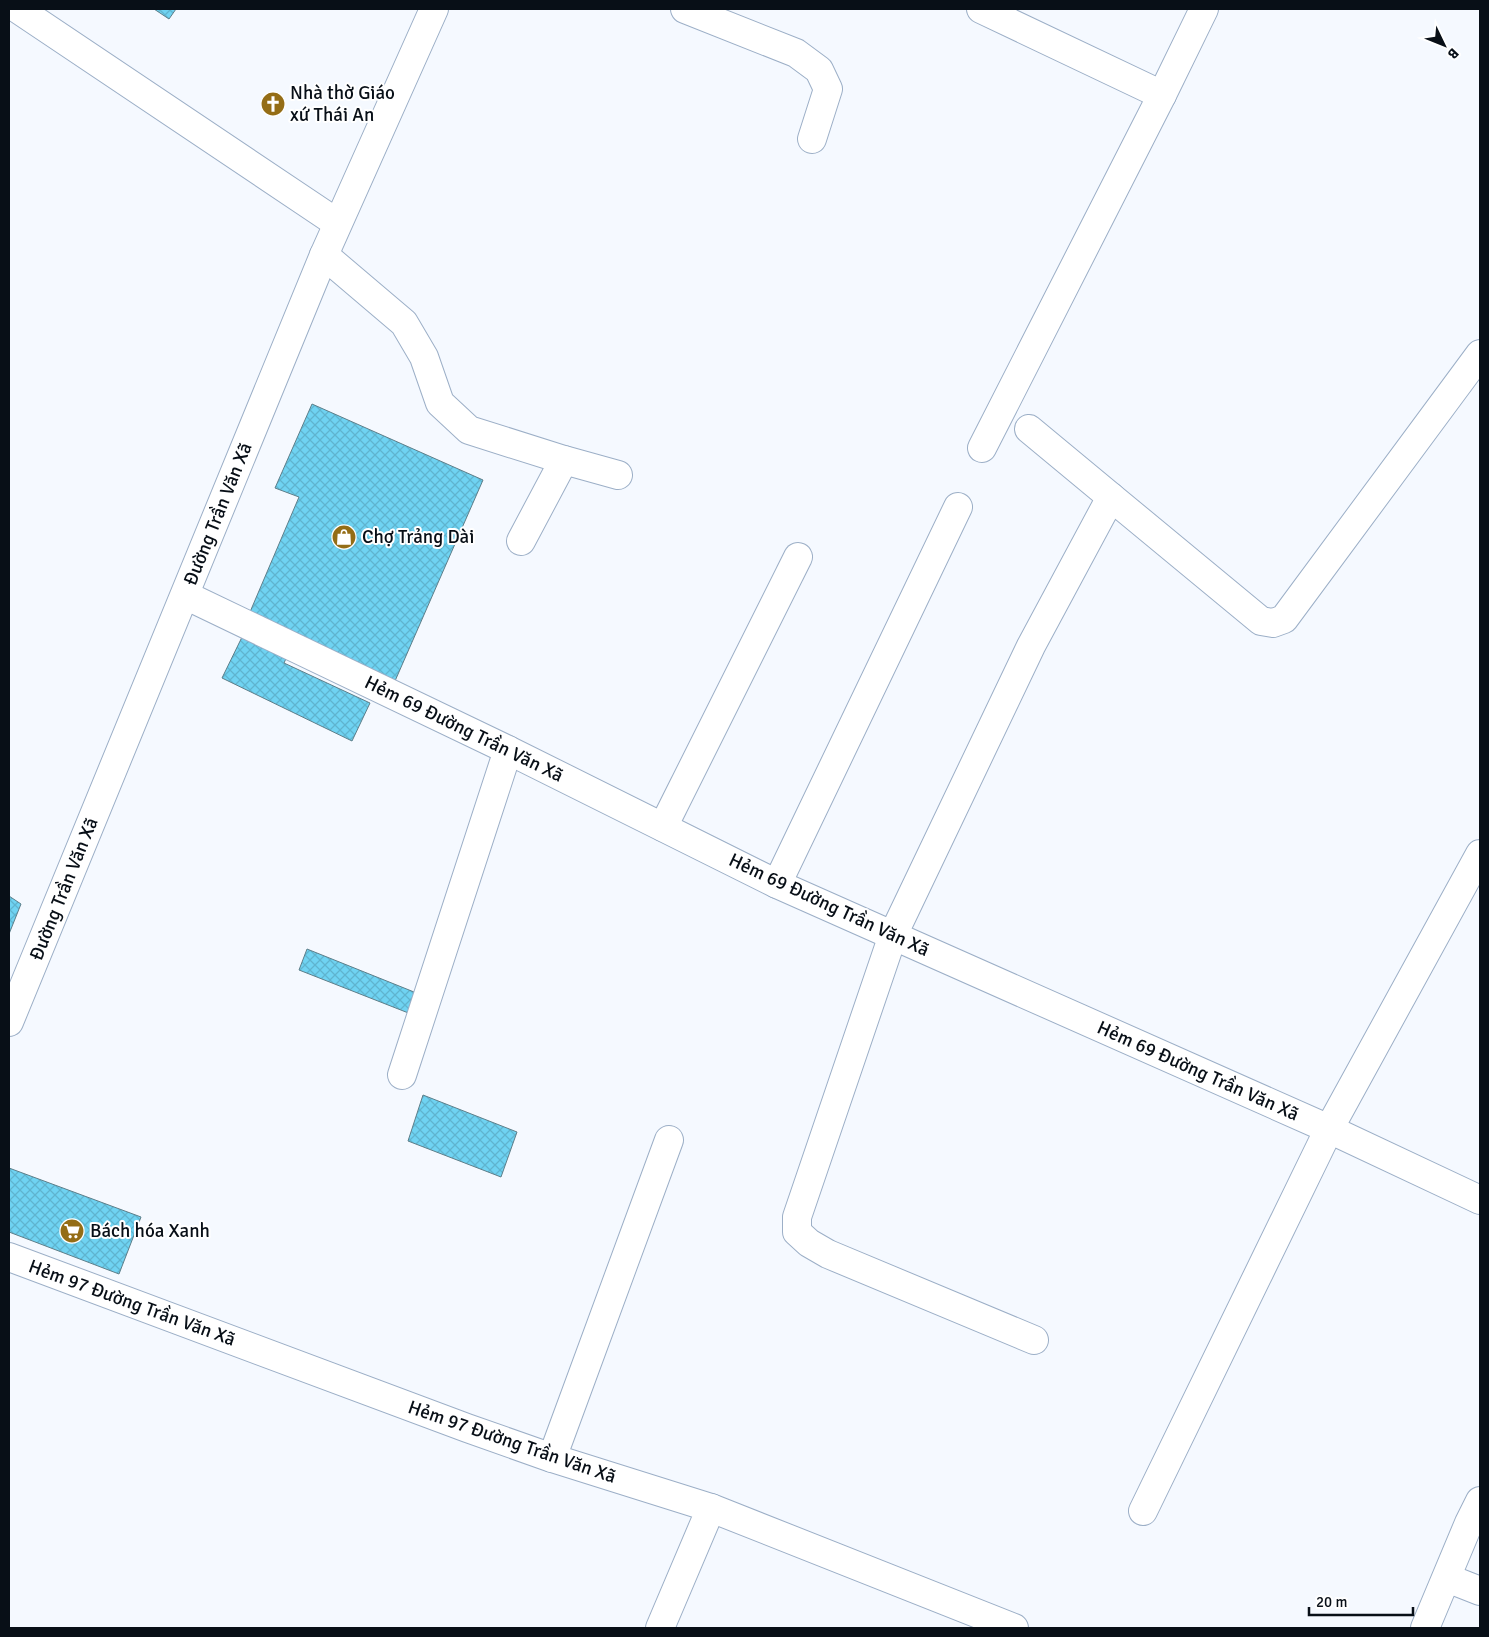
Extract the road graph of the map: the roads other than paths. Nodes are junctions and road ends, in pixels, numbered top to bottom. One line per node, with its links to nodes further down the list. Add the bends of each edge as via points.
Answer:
1 (18, 9): 8 (street)
2 (434, 9): 8 (street, Đường Trần Văn Xã)
3 (686, 9): 7 (street, via 796,53 819,70 828,89)
4 (981, 9): 6 (street)
5 (1204, 9): 6 (street)
6 (1162, 95): 12 (street)
7 (812, 138)
8 (337, 223): 9 (street, Đường Trần Văn Xã)
9 (324, 255): 13 (street, via 404,323 424,357 440,403 469,430); 19 (street, Đường Trần Văn Xã)
10 (1480, 354): 15 (street, via 1284,619 1274,623 1261,621)
11 (1029, 429): 15 (street)
12 (982, 448)
13 (564, 460): 14 (street); 17 (street)
14 (618, 475)
15 (1111, 497): 24 (street, via 1031,646)
16 (958, 507): 23 (street)
17 (521, 541)
18 (798, 557): 21 (street)
19 (185, 595): 20 (street, Hẻm 69 Đường Trần Văn Xã); 25 (street, Đường Trần Văn Xã)
20 (508, 750): 21 (street, Hẻm 69 Đường Trần Văn Xã); 26 (street)
21 (663, 827): 23 (street, Hẻm 69 Đường Trần Văn Xã)
22 (1480, 854): 27 (street)
23 (777, 884): 24 (street, Hẻm 69 Đường Trần Văn Xã)
24 (892, 935): 27 (street, Hẻm 69 Đường Trần Văn Xã); 31 (street, via 797,1217 797,1232 828,1254)
25 (9, 1022)
26 (402, 1076)
27 (1329, 1129): 29 (street, Hẻm 69 Đường Trần Văn Xã); 35 (street)
28 (669, 1140): 32 (street)
29 (1480, 1200)
30 (9, 1257): 32 (street, Hẻm 97 Đường Trần Văn Xã)
31 (1034, 1340)
32 (552, 1458): 34 (street, Hẻm 97 Đường Trần Văn Xã)
33 (1480, 1501): 36 (street)
34 (711, 1508): 38 (street); 39 (street, Hẻm 97 Đường Trần Văn Xã)
35 (1143, 1511)
36 (1447, 1578): 37 (street); 40 (street)
37 (1480, 1591)
38 (660, 1628)
39 (1014, 1628)
40 (1425, 1628)

